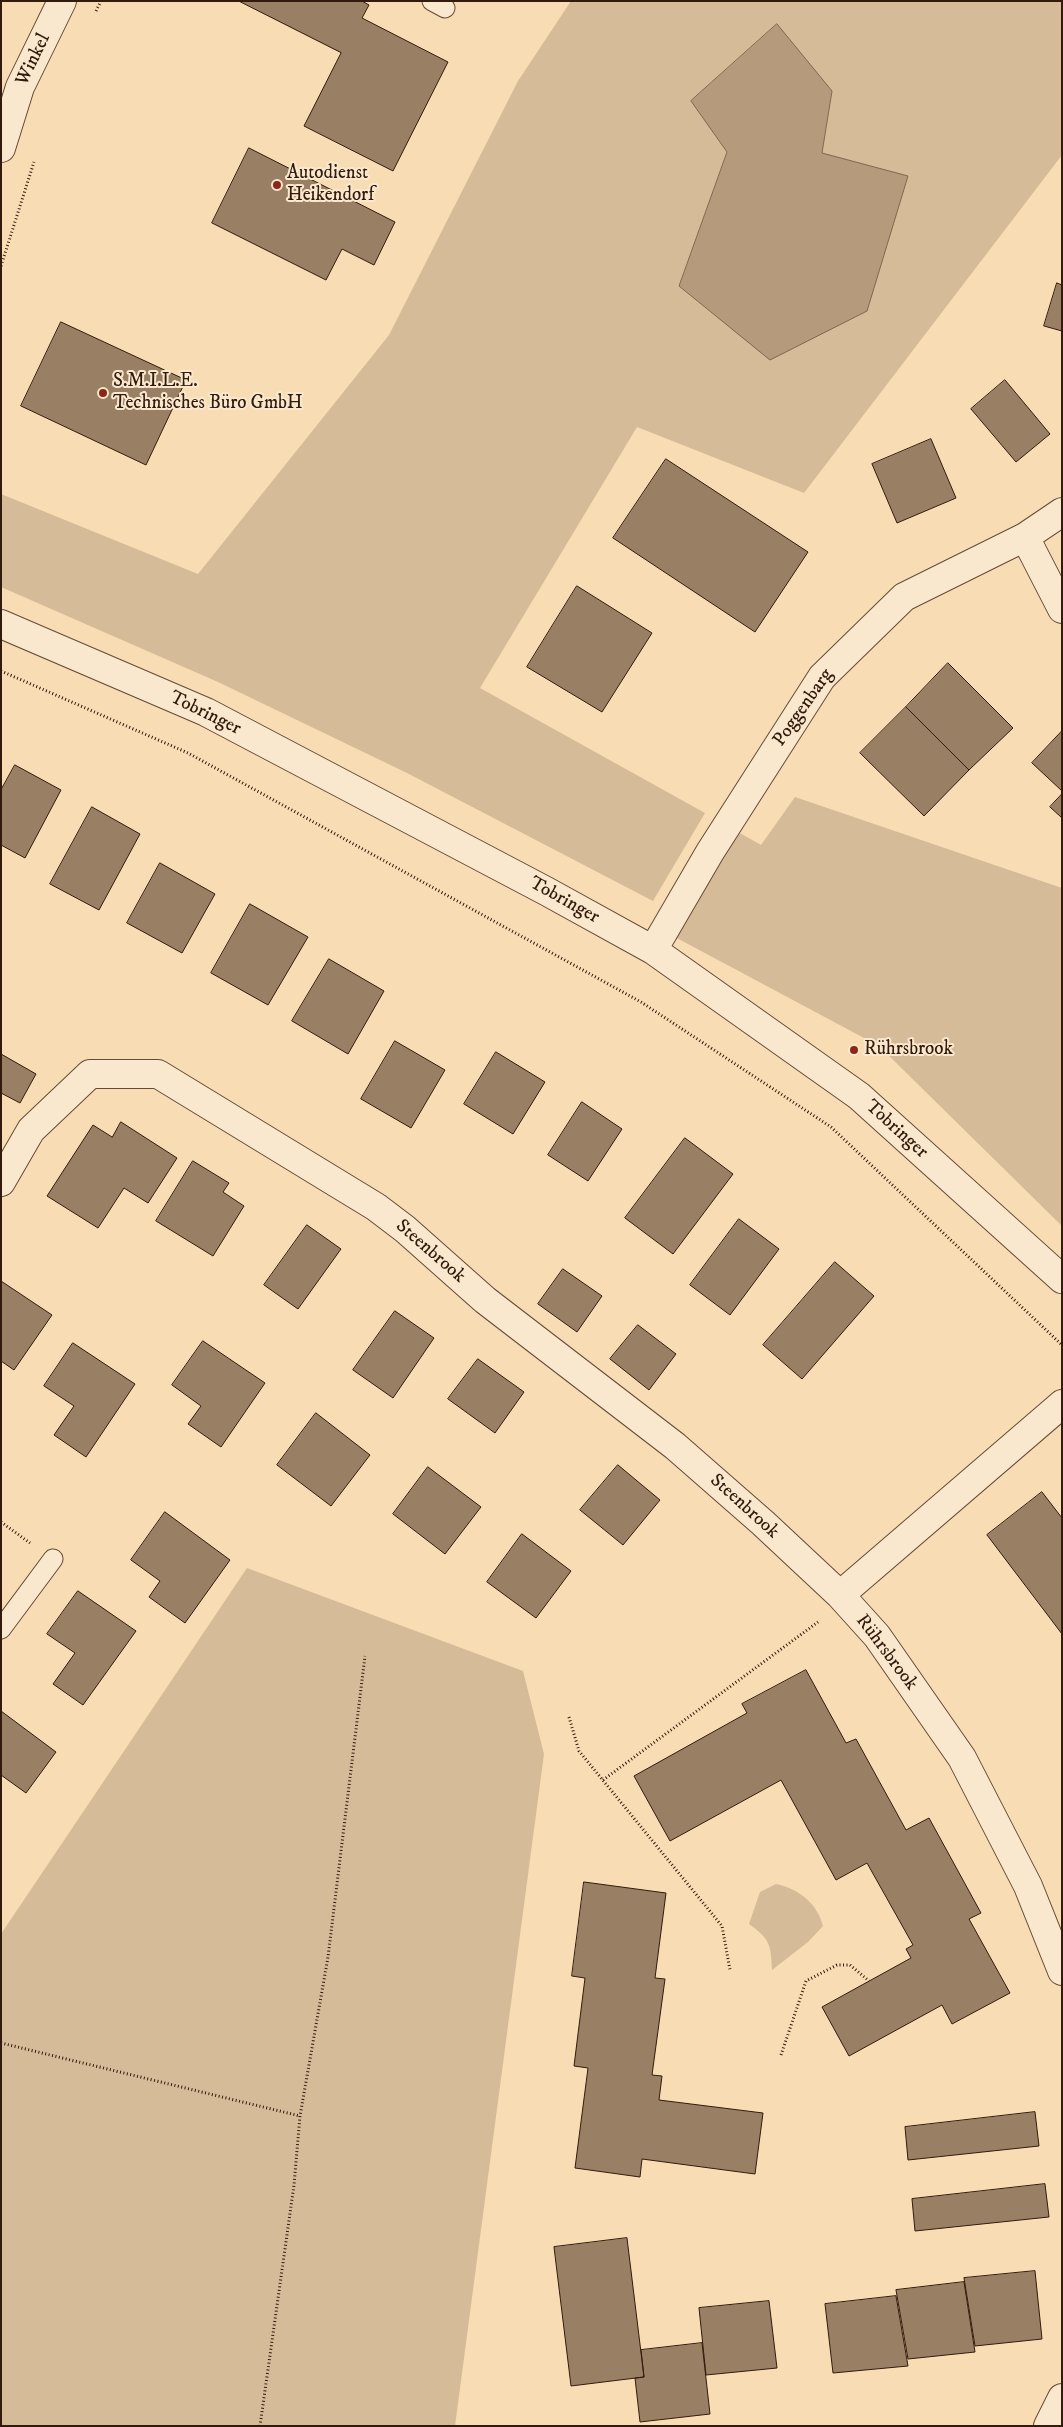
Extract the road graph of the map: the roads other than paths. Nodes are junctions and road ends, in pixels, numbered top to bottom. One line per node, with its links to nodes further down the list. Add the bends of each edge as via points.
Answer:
1 (62, 1): 2 (street, Winkel, via 20,87)
2 (1, 148)
3 (1062, 512): 4 (street, Poggenbarg)
4 (1025, 537): 5 (street); 7 (street, Poggenbarg, via 904,597 822,677 710,852)
5 (1062, 610)
6 (1, 624): 7 (street, Tobringer, via 206,712)
7 (653, 950): 9 (street, Tobringer, via 859,1096)
8 (1, 1182): 12 (street, Steenbrook, via 31,1130 90,1074 158,1074 376,1207 405,1229 486,1300 675,1446)
9 (1062, 1279)
10 (1062, 1404): 12 (street)
11 (53, 1559): 13 (lane)
12 (843, 1598): 14 (street, Rührsbrook, via 877,1636 962,1758 1028,1886)
13 (1, 1629)
14 (1062, 1971)
15 (1062, 2398): 16 (street)
16 (1048, 2426)

